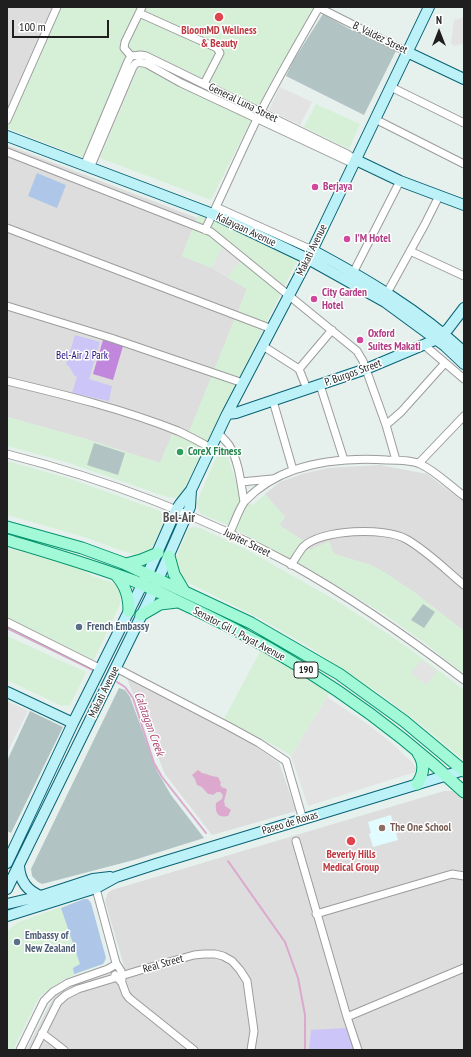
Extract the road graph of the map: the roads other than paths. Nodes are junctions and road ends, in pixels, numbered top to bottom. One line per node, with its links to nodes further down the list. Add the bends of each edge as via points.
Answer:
1 (57, 7): 15 (street)
2 (319, 7): 5 (street, B. Valdez Street); 13 (street)
3 (429, 7): 5 (main road, Makati Avenue)
4 (140, 10): 6 (street, via 125,42 124,48); 8 (street, via 217,48 220,53)
5 (407, 52): 7 (main road, B. Valdez Street); 9 (main road, Makati Avenue)
6 (131, 56): 8 (street, General Luna Street, via 146,56); 12 (street, General Luna Street)
7 (464, 78)
8 (204, 84): 10 (street, General Luna Street)
9 (391, 87): 14 (main road, Makati Avenue); 16 (street)
10 (217, 90): 11 (street); 13 (street, General Luna Street)
11 (214, 98): 12 (street, General Luna Street, via 139,62 133,67); 13 (street, General Luna Street)
12 (110, 112): 21 (street, General Luna Street)
13 (260, 115): 19 (street, General Luna Street, via 347,154); 25 (street)
14 (375, 119): 19 (main road, Makati Avenue); 20 (street)
15 (7, 120)
16 (464, 123)
17 (7, 136): 21 (main road, Kalayaan Avenue)
18 (7, 152): 27 (street)
19 (354, 162): 22 (main road, General Luna Street); 29 (main road, Makati Avenue)
20 (464, 164)
21 (87, 167): 25 (main road, Kalayaan Avenue)
22 (400, 180): 23 (main road, General Luna Street); 30 (street)
23 (439, 196): 24 (main road, General Luna Street); 28 (street)
24 (464, 205)
25 (214, 211): 27 (street); 29 (main road, Kalayaan Avenue)
26 (7, 228): 36 (street)
27 (206, 230): 33 (street)
28 (410, 251): 31 (street); 32 (street)
29 (310, 255): 30 (main road, Kalayaan Avenue); 33 (main road, Makati Avenue); 38 (main road, Kalayaan Avenue)
30 (353, 273): 32 (main road, Kalayaan Avenue)
31 (464, 276)
32 (387, 293): 38 (main road, Kalayaan Avenue)
33 (289, 296): 36 (main road, Makati Avenue); 37 (street)
34 (7, 306): 48 (street)
35 (464, 308): 38 (main road)
36 (272, 329): 40 (main road, Makati Avenue)
37 (332, 330): 44 (street); 45 (street, via 357,351)
38 (440, 337): 39 (main road, P. Burgos Street); 41 (main road, Kalayaan Avenue); 43 (main road, Kalayaan Avenue, via 444,346)
39 (423, 344): 42 (street); 45 (main road, P. Burgos Street)
40 (263, 346): 44 (street); 48 (main road, Makati Avenue)
41 (464, 352)
42 (445, 363): 46 (street); 54 (street)
43 (464, 364)
44 (299, 369): 50 (street)
45 (366, 369): 49 (main road, P. Burgos Street); 54 (street)
46 (464, 379)
47 (7, 380): 56 (street, via 138,417 179,432)
48 (244, 384): 52 (main road, Makati Avenue)
49 (320, 385): 50 (main road, P. Burgos Street); 58 (street)
50 (307, 389): 51 (main road, P. Burgos Street)
51 (273, 401): 52 (main road, P. Burgos Street); 61 (street)
52 (227, 414): 55 (main road, Makati Avenue)
53 (464, 416): 60 (street)
54 (386, 425): 59 (street)
55 (218, 433): 56 (main road, Makati Avenue); 63 (street, via 232,452)
56 (211, 448): 64 (main road, Makati Avenue)
57 (7, 454): 67 (street, Jupiter Street, via 68,470)
58 (344, 460): 59 (street); 61 (street)
59 (396, 460): 60 (street)
60 (419, 463): 65 (street)
61 (293, 470): 62 (street)
62 (274, 479): 63 (street); 66 (street)
63 (240, 482): 66 (street)
64 (191, 490): 67 (main road, Makati Avenue); 68 (main road, Makati Avenue)
65 (464, 495)
66 (244, 502): 70 (street)
67 (176, 510): 68 (street, Jupiter Street); 72 (main road, Makati Avenue)
68 (187, 514): 70 (street, Jupiter Street); 73 (main road, Makati Avenue)
69 (7, 527): 74 (main road, Senator Gil J. Puyat Avenue / 190, via 82,548)
70 (229, 534): 75 (street, Jupiter Street)
71 (7, 540): 77 (main road, Senator Gil J. Puyat Avenue / 190)
72 (158, 552): 74 (main road); 76 (main road, Makati Avenue)
73 (169, 556): 78 (main road, Makati Avenue); 82 (main road, via 174,574)
74 (126, 564): 76 (main road, Senator Gil J. Puyat Avenue / 190)
75 (291, 565): 80 (street, via 304,546 319,539 347,532 382,532 397,535 414,544); 89 (street, Jupiter Street, via 401,633)
76 (148, 574): 78 (main road, Senator Gil J. Puyat Avenue / 190); 79 (main road, Makati Avenue)
77 (115, 575): 79 (main road, Senator Gil J. Puyat Avenue / 190); 84 (main road, via 127,592)
78 (158, 579): 81 (main road, Makati Avenue); 82 (main road, Senator Gil J. Puyat Avenue / 190)
79 (142, 585): 81 (main road, Senator Gil J. Puyat Avenue / 190); 84 (main road, Makati Avenue)
80 (464, 585)
81 (153, 590): 83 (main road, Senator Gil J. Puyat Avenue / 190); 85 (main road, Makati Avenue)
82 (184, 592): 93 (main road, Senator Gil J. Puyat Avenue / 190, via 251,623 339,674 399,717)
83 (178, 602): 85 (main road, via 160,604); 92 (main road, Senator Gil J. Puyat Avenue / 190, via 244,634 300,666 368,712)
84 (129, 611): 88 (main road, Makati Avenue)
85 (141, 615): 87 (main road, Makati Avenue)
86 (7, 622): 88 (street)
87 (116, 668): 97 (street, via 228,726 286,761); 100 (main road, Makati Avenue)
88 (98, 674): 91 (main road, Makati Avenue)
89 (464, 680)
90 (7, 692): 91 (main road)
91 (73, 723): 99 (main road, Makati Avenue)
92 (415, 750): 94 (main road, Senator Gil J. Puyat Avenue / 190); 95 (main road, via 423,768)
93 (464, 770): 94 (main road, Paseo de Roxas)
94 (446, 776): 95 (main road, Paseo de Roxas); 96 (main road, Senator Gil J. Puyat Avenue / 190)
95 (417, 784): 97 (main road, Paseo de Roxas)
96 (464, 792)
97 (303, 820): 102 (main road, Paseo de Roxas)
98 (296, 842): 106 (street)
99 (7, 863)
100 (19, 866): 103 (main road, Makati Avenue); 104 (main road, via 24,884)
101 (464, 876): 106 (street, via 452,874)
102 (94, 883): 104 (main road, Paseo de Roxas); 107 (main road, Paseo de Roxas); 108 (street)
103 (7, 889)
104 (41, 896): 105 (main road, Paseo de Roxas)
105 (7, 904)
106 (316, 914): 111 (street)
107 (7, 916)
108 (114, 965): 110 (street); 113 (street, via 68,983 53,992 44,1001)
109 (464, 968): 111 (street)
110 (120, 979): 112 (street, Real Street, via 78,989 66,995 58,1002); 116 (street, via 129,998); 117 (street, Real Street, via 194,955 223,956 232,961 247,981 254,1031)
111 (347, 1017): 118 (street)
112 (42, 1033): 114 (street, Real Street); 115 (street)
113 (20, 1050)
114 (34, 1050)
115 (64, 1050)
116 (194, 1050)
117 (251, 1050)
118 (358, 1050)

